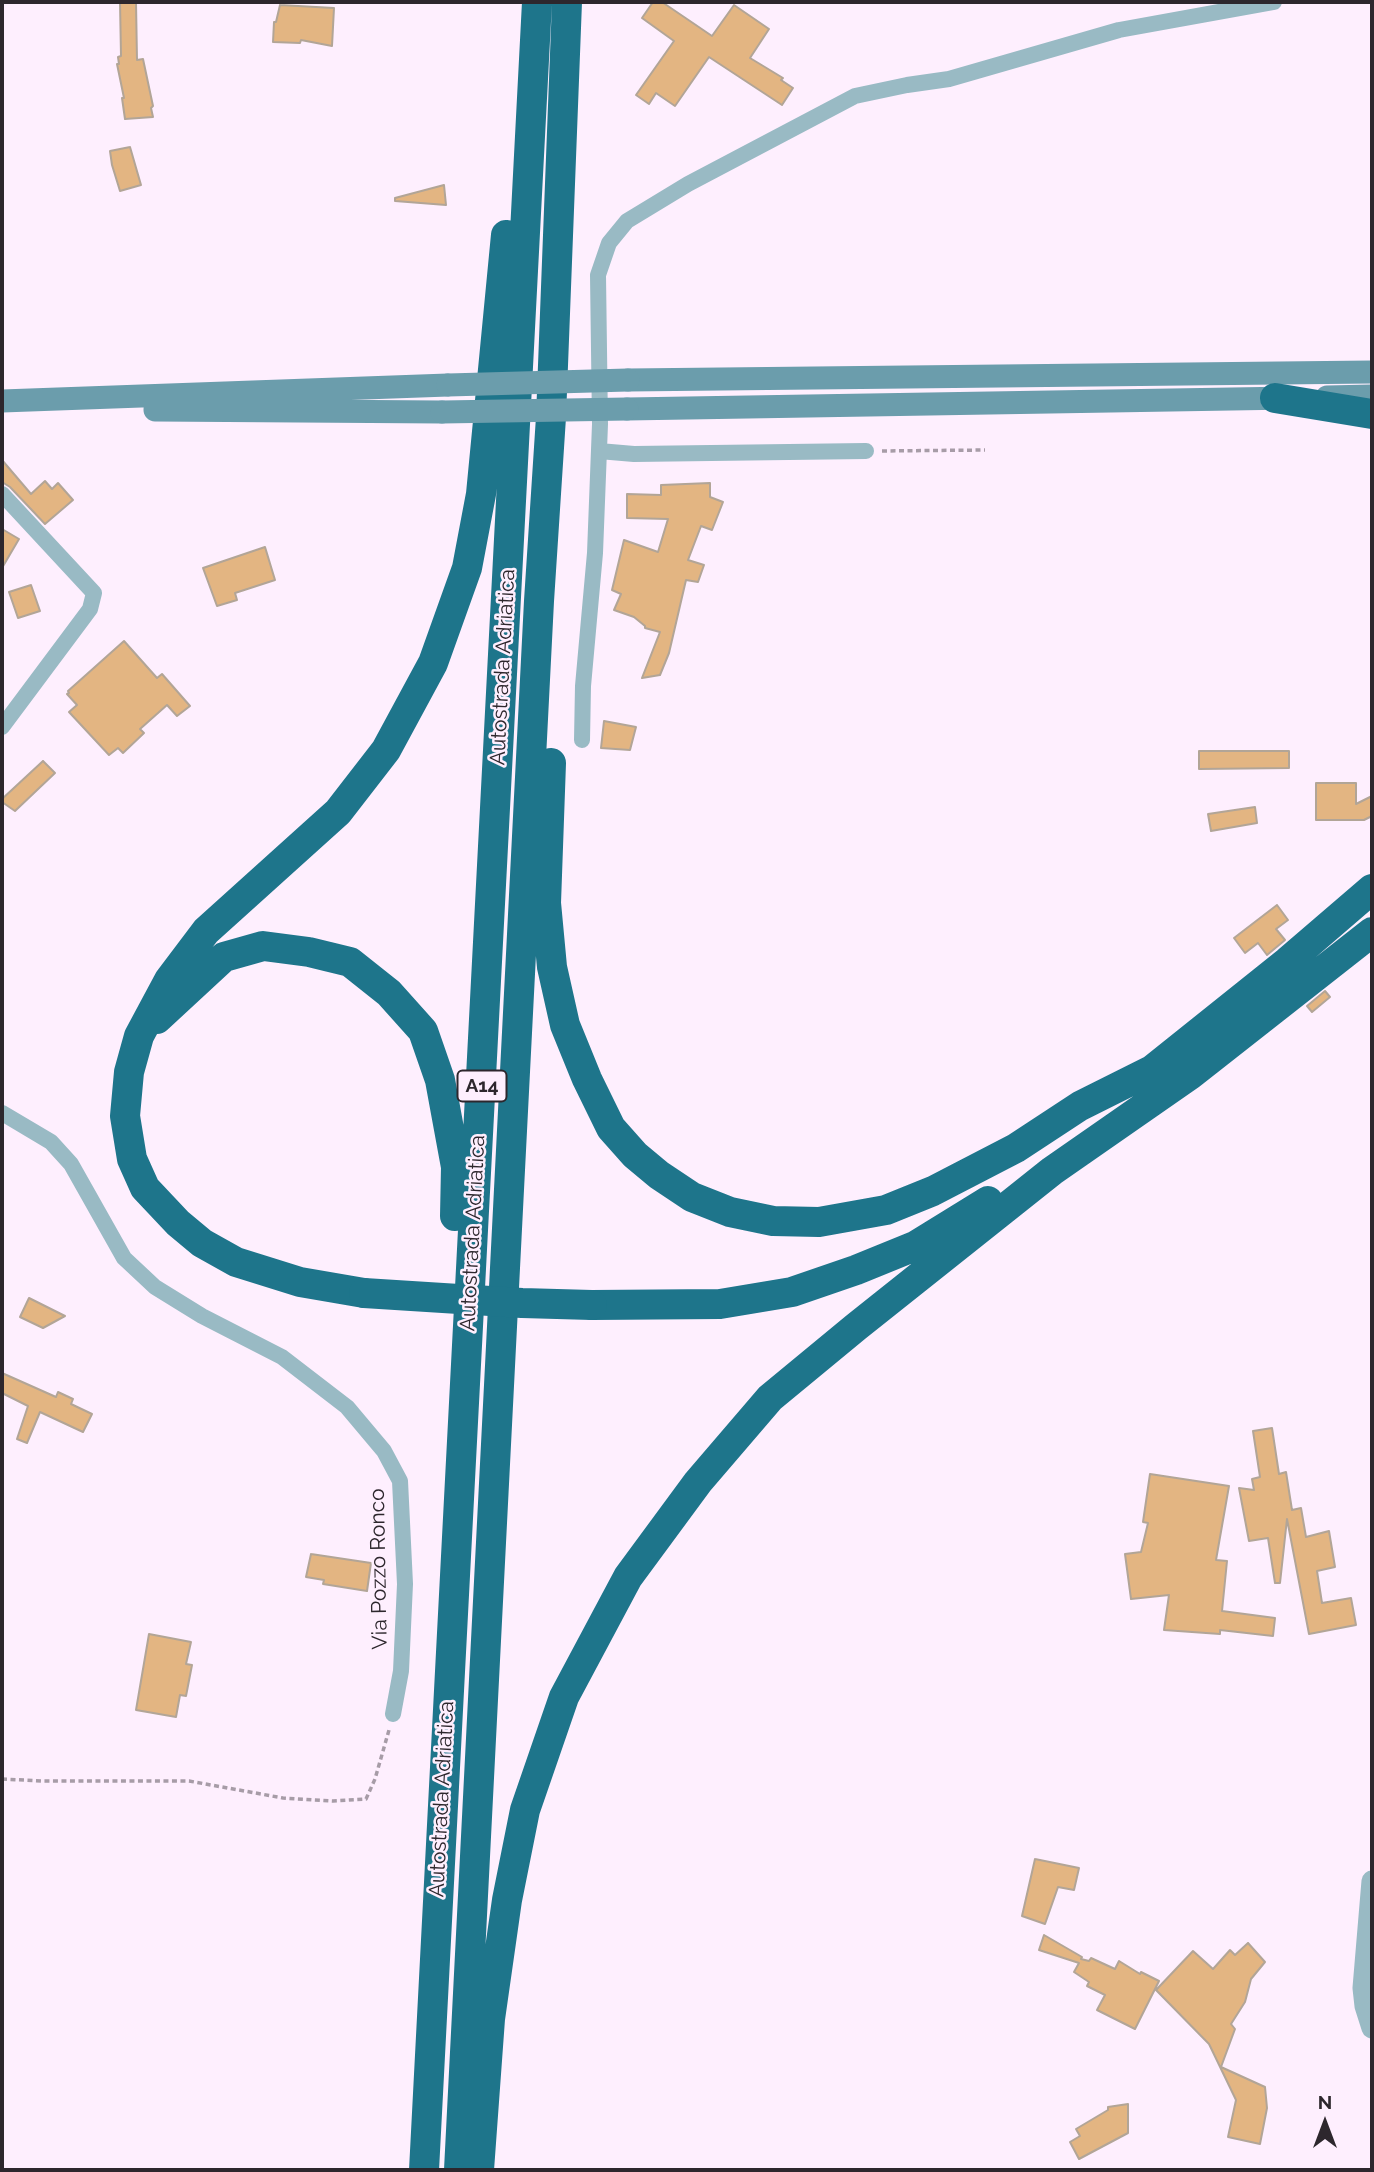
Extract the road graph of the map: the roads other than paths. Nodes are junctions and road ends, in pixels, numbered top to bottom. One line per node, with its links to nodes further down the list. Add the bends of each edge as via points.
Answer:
1 (536, 2): 18 (highway, via 516,132 481,494 467,568 433,663 386,750 338,812 206,931 169,980); 23 (highway, Autostrada Adriatica / A14)
2 (567, 2): 10 (highway, Autostrada Adriatica / A14)
3 (1274, 2): 11 (street, via 1119,30 949,79 855,96 638,213 609,243 598,275)
4 (1372, 372): 7 (main road, bridge, via 628,380)
5 (1372, 396): 6 (main road)
6 (1275, 398): 8 (main road, bridge, via 442,412); 9 (highway)
7 (2, 401)
8 (2, 409)
9 (1372, 414)
10 (551, 416): 19 (highway, via 556,622 546,903 552,967 565,1025 587,1079 611,1128 635,1155 692,1197 730,1212 774,1221 819,1222 886,1210 933,1191); 28 (highway, Autostrada Adriatica / A14)
11 (599, 451): 12 (street); 15 (street)
12 (866, 451)
13 (2, 494): 14 (street, via 94,593 90,609)
14 (2, 727)
15 (582, 740)
16 (1372, 889): 19 (highway)
17 (1372, 932): 20 (highway)
18 (139, 1036): 22 (highway, bridge, via 129,1072 125,1116 132,1159 145,1188 177,1223 236,1262 300,1282 365,1293 592,1305 720,1304 792,1292 915,1246); 23 (highway, via 225,957 263,946 350,962 389,993 422,1031 440,1080 456,1167)
19 (1152, 1070): 22 (highway)
20 (1190, 1075): 22 (highway); 29 (highway, via 1052,1171 770,1398 698,1482 628,1577 564,1697 525,1810 490,2019)
21 (2, 1113): 24 (street, Via Pozzo Ronco, via 51,1142 71,1164 124,1258 155,1287 282,1357 346,1407 384,1451 400,1480 405,1584 401,1671)
22 (1048, 1161)
23 (453, 1592): 27 (highway, Autostrada Adriatica / A14)
24 (393, 1714)
25 (1372, 1881): 26 (street, via 1363,1988)
26 (1372, 2028)
27 (424, 2170)
28 (459, 2170)
29 (479, 2170)

